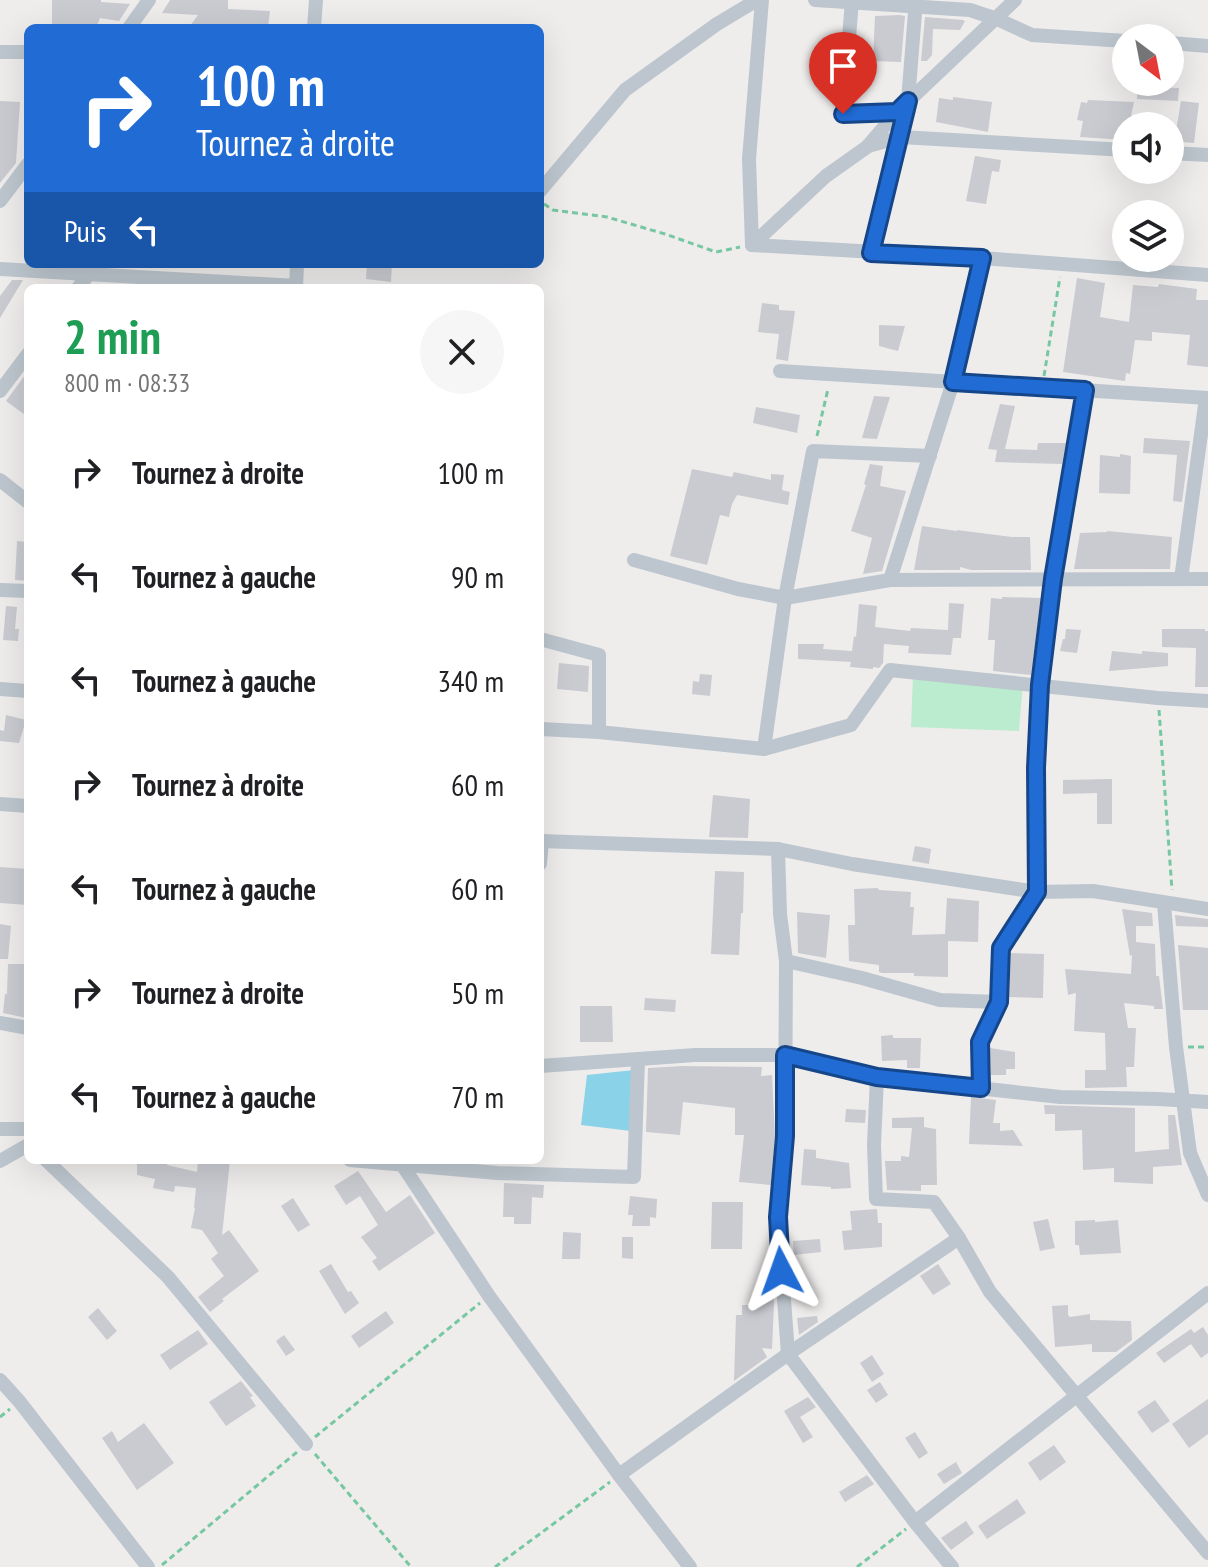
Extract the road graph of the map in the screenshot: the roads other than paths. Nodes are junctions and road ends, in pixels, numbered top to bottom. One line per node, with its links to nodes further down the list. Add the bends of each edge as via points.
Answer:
1 (149, 0): 9 (street)
2 (316, 0): 10 (street)
3 (759, 0): 23 (street, via 625,90); 25 (street, via 749,159)
4 (815, 0): 6 (street)
5 (1015, 0): 8 (street)
6 (852, 1): 7 (street); 16 (street, via 843,114)
7 (916, 3): 8 (street); 16 (street)
8 (997, 19): 11 (street, via 1032,35); 16 (street)
9 (132, 24)
10 (314, 24)
11 (1112, 40)
12 (1184, 44): 13 (street)
13 (1208, 46)
14 (0, 52): 15 (street)
15 (24, 52)
16 (902, 106): 17 (street); 18 (street)
17 (901, 137): 18 (street); 19 (street); 26 (street)
18 (867, 147): 25 (street, via 826,176)
19 (1112, 149)
20 (1184, 154): 21 (street)
21 (1208, 155)
22 (24, 169): 24 (street)
23 (544, 186)
24 (0, 201)
25 (752, 245): 26 (street)
26 (871, 253): 27 (street)
27 (982, 258): 30 (street); 36 (street)
28 (0, 269): 29 (street)
29 (92, 275): 31 (street); 32 (street); 33 (street)
30 (1208, 275)
31 (82, 284)
32 (107, 284)
33 (245, 284)
34 (24, 359): 38 (street)
35 (780, 371): 36 (street)
36 (953, 382): 37 (street); 40 (street)
37 (1085, 390): 39 (street); 44 (street)
38 (0, 391)
39 (1207, 398): 45 (street)
40 (930, 456): 47 (street); 50 (street, via 813,451)
41 (2, 483): 42 (street)
42 (24, 499)
43 (634, 560): 50 (street)
44 (1053, 579): 45 (street); 47 (street); 52 (street)
45 (1181, 579): 46 (street)
46 (1208, 579)
47 (890, 580): 50 (street)
48 (0, 590): 49 (street)
49 (24, 591)
50 (785, 598): 58 (street)
51 (544, 640): 57 (street, via 599,655)
52 (1040, 685): 55 (street); 58 (street, via 890,670 851,725); 63 (street)
53 (0, 689): 54 (street)
54 (24, 691)
55 (1208, 701)
56 (544, 729): 57 (street)
57 (599, 732): 58 (street)
58 (764, 749)
59 (0, 804): 60 (street)
60 (24, 806)
61 (544, 841): 62 (street)
62 (778, 849): 63 (street); 66 (street)
63 (1037, 892): 64 (street, via 1093,891); 67 (street, via 1001,948)
64 (1169, 904): 65 (street); 75 (street)
65 (1208, 909)
66 (786, 961): 67 (street, via 940,1000); 70 (street)
67 (999, 1002): 74 (street, via 980,1042)
68 (0, 1023): 69 (street)
69 (24, 1027)
70 (785, 1055): 71 (street); 73 (street); 87 (street, via 778,1217)
71 (638, 1060): 72 (street); 83 (street, via 634,1177 497,1173)
72 (544, 1066)
73 (877, 1077): 74 (street); 85 (street, via 876,1199 934,1202)
74 (981, 1088): 75 (street)
75 (1183, 1101): 76 (street); 84 (street, via 1190,1153)
76 (1208, 1102)
77 (0, 1129): 78 (street)
78 (24, 1129)
79 (24, 1147): 80 (street)
80 (0, 1161)
81 (50, 1164): 90 (street, via 168,1277)
82 (401, 1164): 91 (street)
83 (418, 1164)
84 (1208, 1195)
85 (959, 1238): 87 (street); 89 (street, via 990,1292)
86 (1208, 1293): 89 (street)
87 (788, 1354): 91 (street); 92 (street)
88 (0, 1380): 94 (street)
89 (1077, 1397): 92 (street); 93 (street)
90 (306, 1444)
91 (619, 1475): 95 (street)
92 (915, 1522): 96 (street)
93 (1208, 1553)
94 (148, 1567)
95 (690, 1567)
96 (952, 1567)

